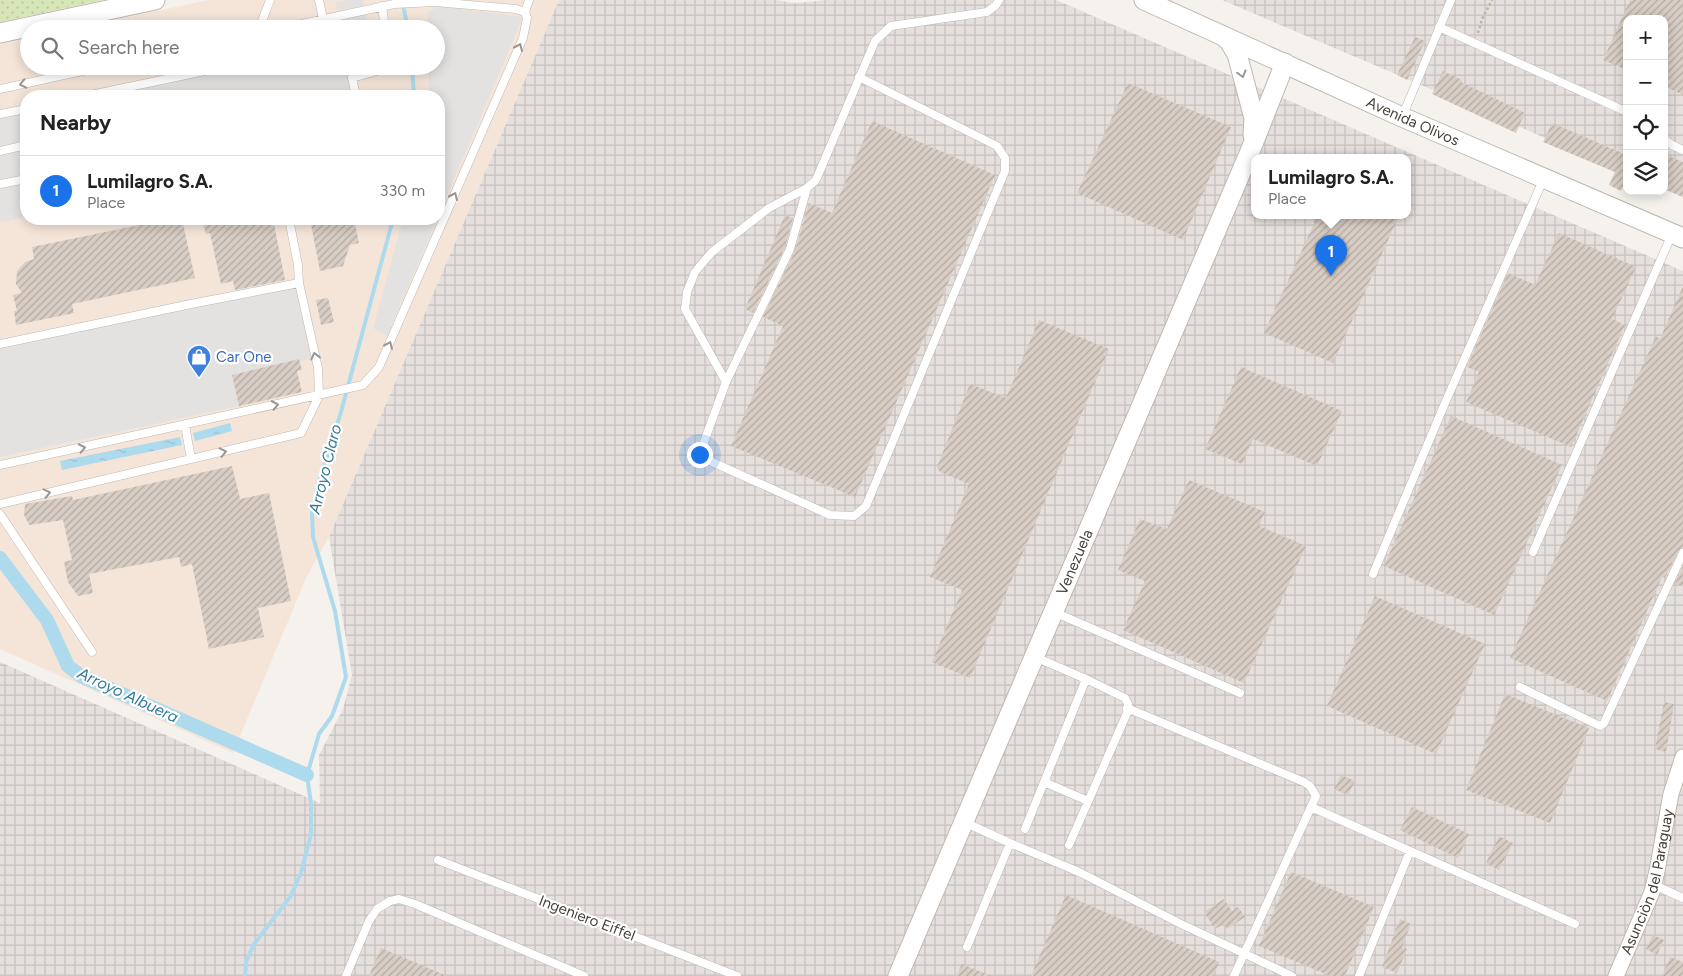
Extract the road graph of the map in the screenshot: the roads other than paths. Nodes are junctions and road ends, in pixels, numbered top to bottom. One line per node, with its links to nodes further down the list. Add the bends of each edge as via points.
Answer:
1 (155, 0): 12 (street)
2 (270, 0): 13 (lane)
3 (320, 0): 11 (lane)
4 (529, 0): 10 (lane)
5 (999, 0): 24 (lane, via 987,12 891,26 875,41)
6 (1144, 0): 19 (street, Avenida Olivos)
7 (1451, 0): 16 (lane)
8 (435, 1): 9 (lane); 10 (lane)
9 (382, 6): 11 (lane); 15 (lane)
10 (525, 12): 41 (lane, one-way to 10, via 523,38)
11 (323, 19): 14 (lane)
12 (61, 20)
13 (262, 20)
14 (319, 20)
15 (384, 20)
16 (1439, 27): 29 (lane); 31 (lane)
17 (20, 29): 18 (street)
18 (0, 33)
19 (1219, 33): 20 (street, Avenida Olivos); 34 (street, one-way to 34, via 1230,41 1237,54 1254,118)
20 (1285, 63): 31 (street, Avenida Olivos); 34 (street)
21 (64, 75): 25 (lane, one-way to 25)
22 (191, 75): 26 (lane)
23 (363, 75): 27 (lane, via 352,78)
24 (860, 77): 40 (lane, via 816,180); 47 (lane, via 997,146 1005,158 1005,171 866,506 854,516 830,515 712,462 704,442)
25 (0, 89)
26 (130, 90)
27 (355, 90)
28 (20, 110): 30 (lane)
29 (1623, 110)
30 (0, 114)
31 (1402, 117): 37 (street, Avenida Olivos)
32 (1668, 142): 36 (lane)
33 (20, 146): 35 (lane)
34 (1251, 149): 57 (street, Venezuela)
35 (0, 150)
36 (1683, 150)
37 (1544, 178): 44 (street, Avenida Olivos); 56 (lane)
38 (20, 180): 39 (lane)
39 (0, 184)
40 (807, 188): 47 (lane, via 790,249); 47 (lane, via 769,208 712,252 695,272 687,292 685,309)
41 (445, 216)
42 (289, 225): 45 (lane)
43 (441, 225): 48 (lane, one-way to 43, via 363,385 379,367)
44 (1678, 236): 54 (lane)
45 (299, 283): 46 (lane); 48 (lane, one-way to 45)
46 (0, 344)
47 (726, 382)
48 (322, 395): 49 (lane, one-way to 48); 50 (lane, one-way to 48, via 300,433)
49 (185, 425): 50 (lane); 51 (lane, one-way to 49)
50 (191, 459): 52 (lane, one-way to 50)
51 (0, 465)
52 (0, 504)
53 (0, 514): 58 (lane)
54 (1533, 552)
55 (1683, 553): 61 (lane, via 1604,723 1600,726)
56 (1373, 574)
57 (1054, 612): 59 (street, Venezuela); 62 (lane)
58 (92, 652)
59 (1034, 657): 60 (lane); 68 (street, Venezuela)
60 (1086, 679): 63 (lane, via 1125,698); 65 (lane)
61 (1520, 687)
62 (1240, 693)
63 (1127, 708): 66 (lane); 67 (lane, via 1304,782 1316,796)
64 (1683, 757): 74 (street, Asunciòn del Paraguay, via 1670,794)
65 (1044, 782): 66 (lane); 69 (lane)
66 (1088, 801): 71 (lane)
67 (1311, 807): 72 (lane); 78 (lane)
68 (964, 822): 70 (lane); 82 (street, Venezuela)
69 (1025, 829)
70 (1010, 843): 77 (lane); 78 (lane, via 1079,872)
71 (1069, 845)
72 (1410, 851): 76 (lane); 85 (lane)
73 (438, 860): 81 (lane, Ingeniero Eiffel)
74 (1654, 885): 75 (lane); 86 (street, Asunciòn del Paraguay)
75 (1683, 898)
76 (1575, 924)
77 (967, 947)
78 (1244, 954): 83 (lane); 84 (lane)
79 (346, 976): 80 (lane, via 377,909 399,900 416,904)
80 (584, 976)
81 (737, 976)
82 (898, 976)
83 (1234, 976)
84 (1292, 976)
85 (1359, 976)
86 (1616, 976)

